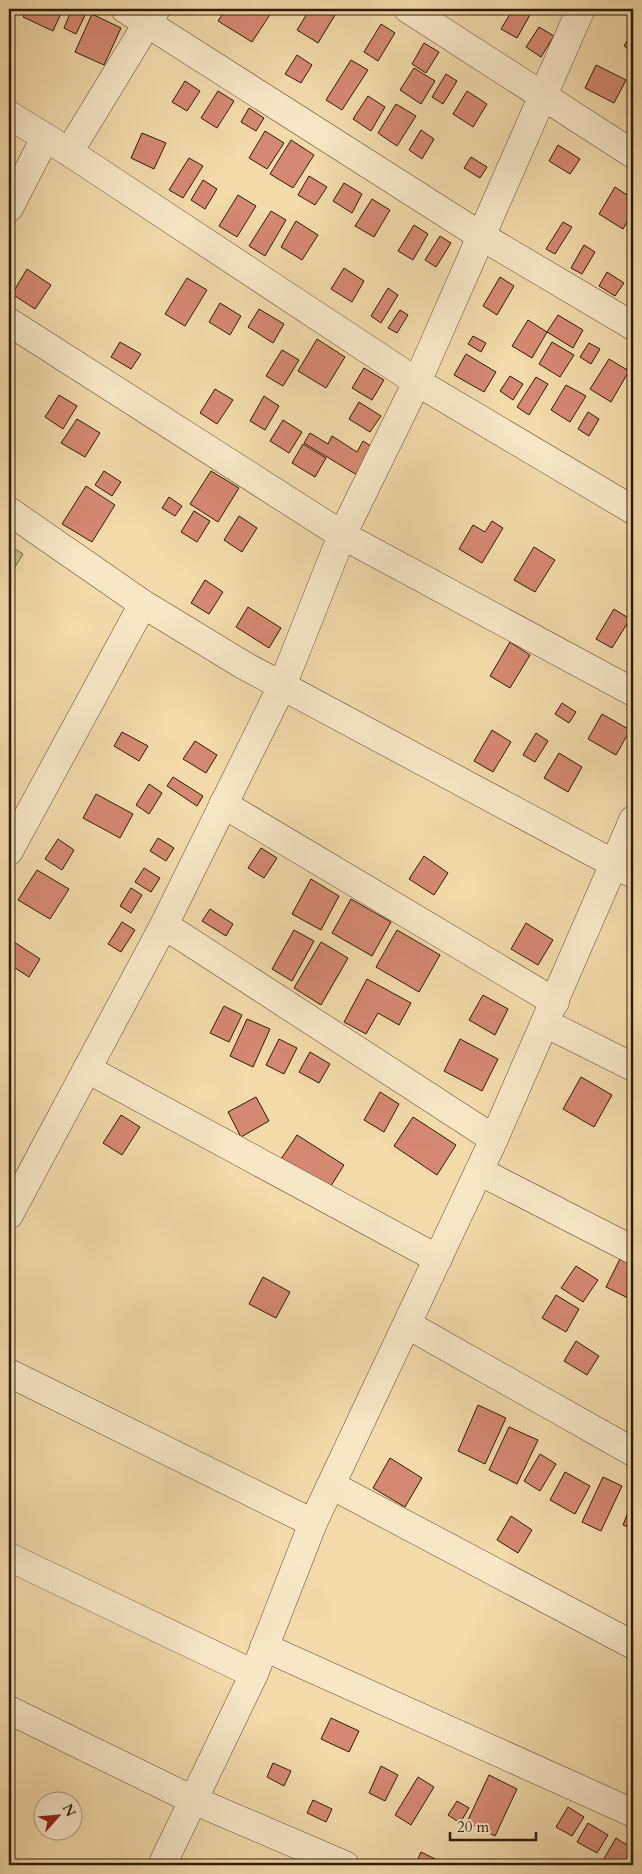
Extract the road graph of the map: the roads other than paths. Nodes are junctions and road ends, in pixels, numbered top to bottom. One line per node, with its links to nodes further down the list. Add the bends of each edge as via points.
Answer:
1 (408, 9): 4 (street)
2 (581, 9): 4 (street)
3 (142, 13): 7 (street); 10 (street)
4 (542, 94): 8 (street); 10 (street)
5 (9, 114): 6 (street)
6 (45, 138): 7 (street); 9 (street)
7 (69, 152): 13 (street)
8 (633, 154)
9 (9, 208)
10 (481, 236): 12 (street); 13 (street)
11 (9, 322): 16 (street)
12 (633, 326)
13 (417, 382): 14 (street); 16 (street)
14 (633, 510)
15 (9, 511): 17 (street)
16 (342, 536): 18 (street); 19 (street)
17 (143, 604): 18 (street); 22 (street)
18 (282, 686): 20 (street); 23 (street)
19 (633, 692)
20 (223, 804): 24 (street); 25 (street)
21 (633, 820): 23 (street)
22 (9, 852)
23 (624, 869): 25 (street)
24 (164, 925): 27 (street); 28 (street)
25 (550, 1012): 26 (street); 28 (street)
26 (633, 1067)
27 (87, 1069): 30 (street); 32 (street)
28 (494, 1139): 29 (street)
29 (479, 1171): 31 (street); 32 (street)
30 (9, 1215)
31 (633, 1250)
32 (438, 1260): 33 (street)
33 (408, 1325): 35 (street); 36 (street)
34 (9, 1373): 37 (street)
35 (633, 1452)
36 (331, 1485): 37 (street); 39 (street)
37 (313, 1523): 40 (street)
38 (9, 1556): 41 (street)
39 (633, 1645)
40 (264, 1647): 41 (street); 44 (street)
41 (254, 1674): 43 (street)
42 (9, 1710): 43 (street)
43 (193, 1800): 45 (street); 46 (street)
44 (633, 1813)
45 (162, 1865)
46 (345, 1865)

